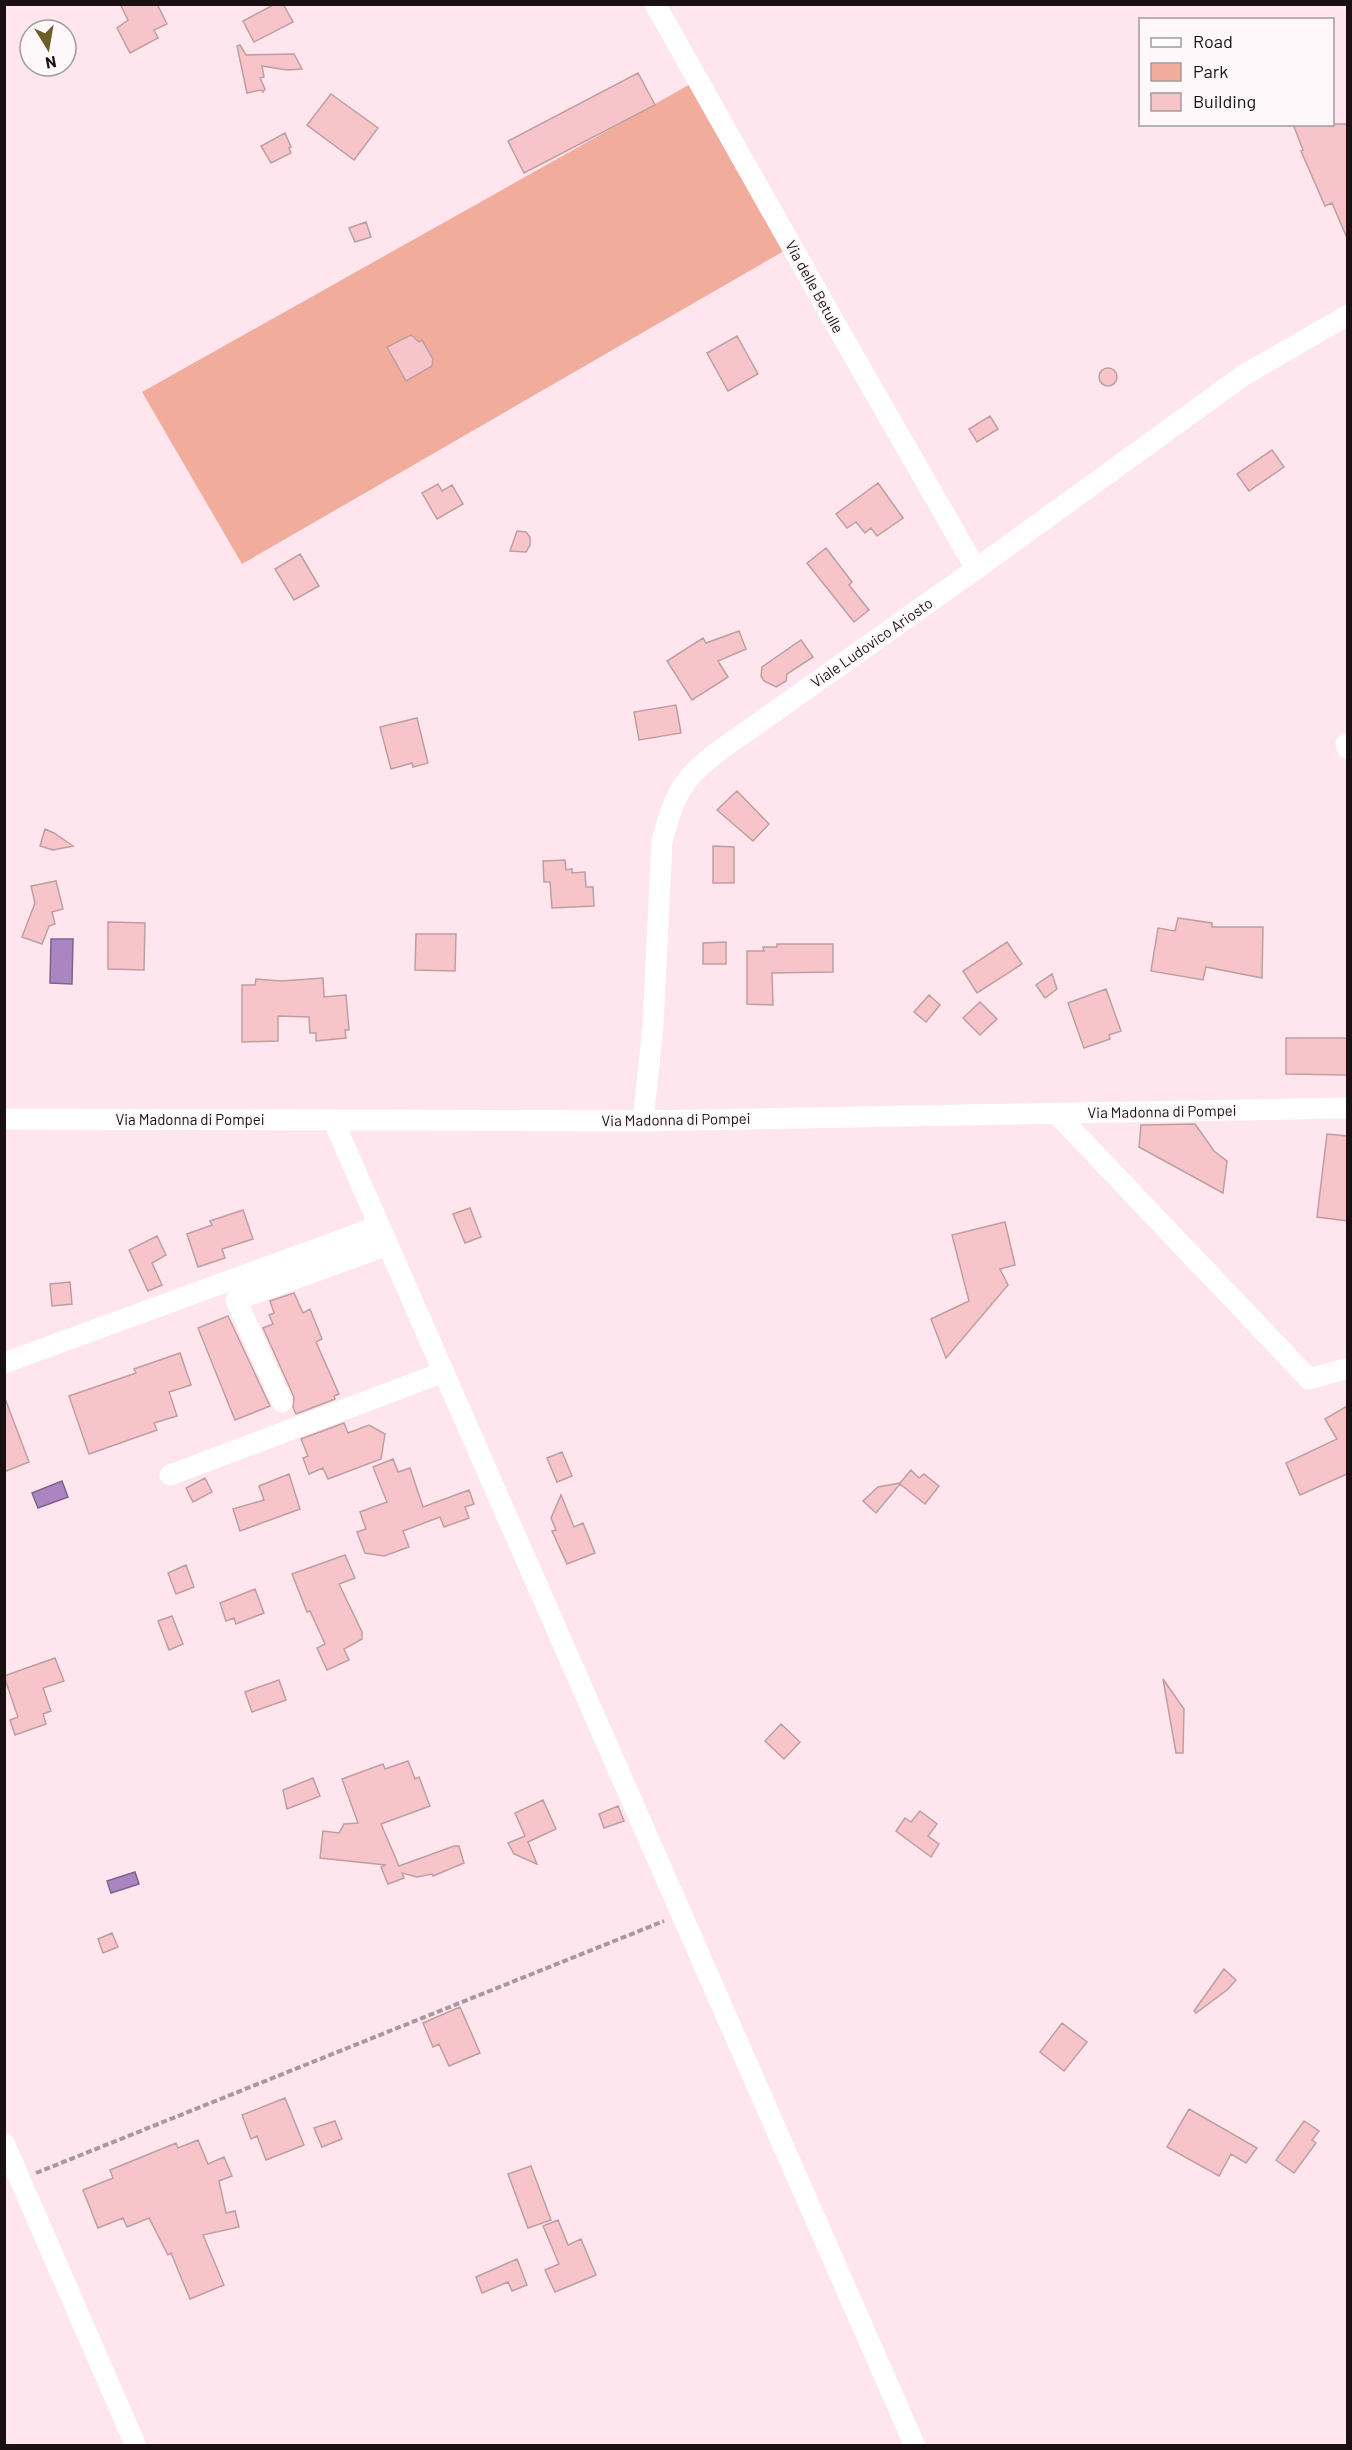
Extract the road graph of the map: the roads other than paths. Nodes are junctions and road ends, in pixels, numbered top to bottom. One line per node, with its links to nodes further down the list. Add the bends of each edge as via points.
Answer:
1 (656, 4): 3 (street, Via delle Betulle)
2 (1347, 315): 3 (street, Viale Ludovico Ariosto, via 1244,375)
3 (976, 569): 8 (street, Viale Ludovico Ariosto, via 698,766 682,784 662,842 653,1026)
4 (1347, 1108): 5 (street, Via Madonna di Pompei)
5 (1057, 1114): 8 (street, Via Madonna di Pompei); 11 (street, via 1308,1379)
6 (4, 1119): 7 (street, Via Madonna di Pompei)
7 (333, 1120): 8 (street, Via Madonna di Pompei); 9 (street)
8 (643, 1121)
9 (384, 1235): 10 (street); 12 (street); 13 (street, via 236,1300)
10 (4, 1363)
11 (1347, 1368)
12 (444, 1372): 14 (street); 17 (street)
13 (282, 1402)
14 (170, 1475)
15 (4, 2143): 16 (street)
16 (136, 2445)
17 (915, 2445)

